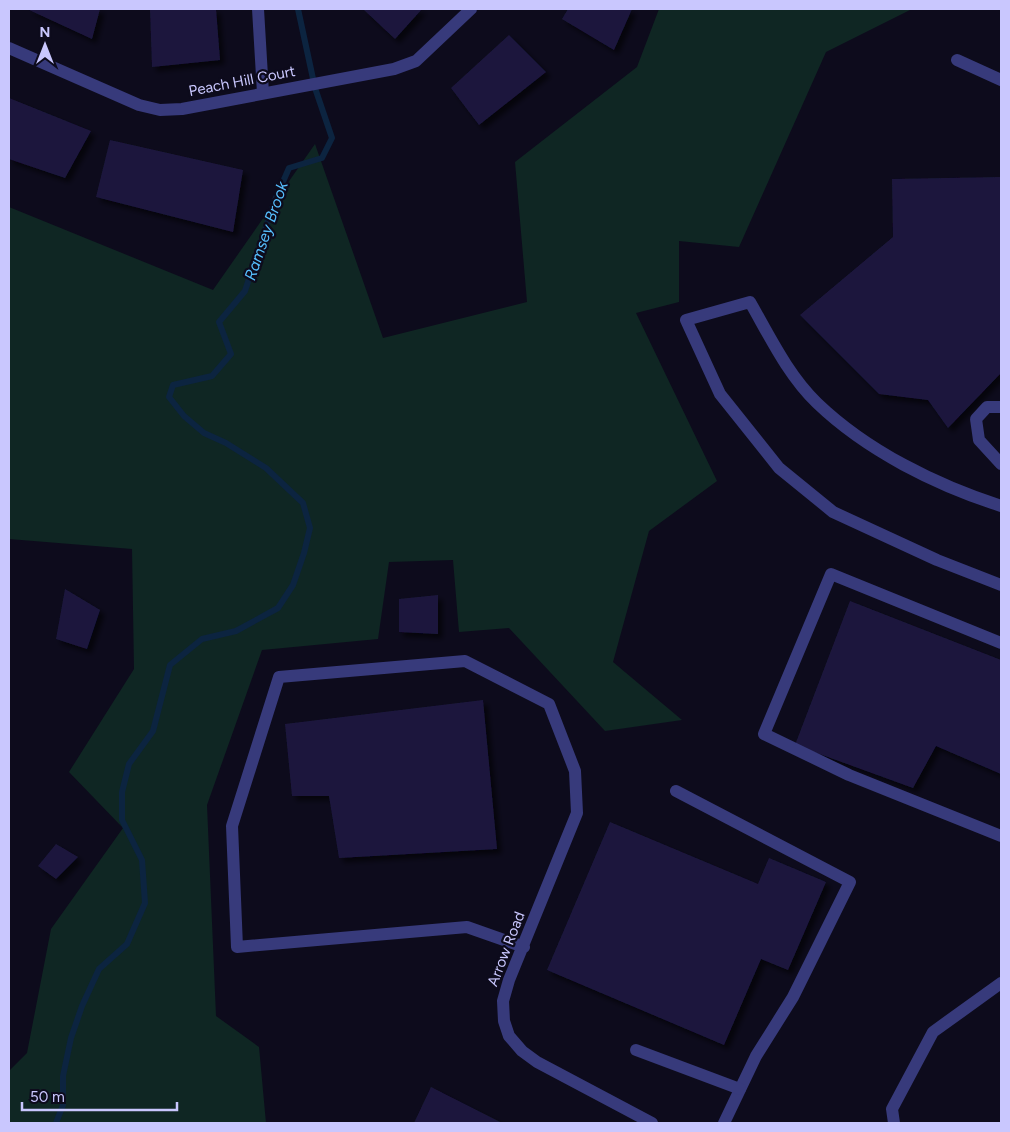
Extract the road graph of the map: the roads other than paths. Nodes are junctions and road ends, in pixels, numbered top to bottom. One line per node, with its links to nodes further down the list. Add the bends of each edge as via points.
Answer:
1 (258, 9): 6 (street)
2 (471, 9): 6 (street, Peach Hill Court, via 416,61 394,69)
3 (9, 48): 6 (street, Peach Hill Court, via 139,105 160,110 182,109)
4 (957, 60): 5 (street)
5 (1001, 80)
6 (263, 93)
7 (1001, 407): 8 (street, via 987,406 976,419 979,440)
8 (1001, 464)
9 (1001, 506): 10 (street, via 921,473 857,436 817,402 786,364 750,302 686,320 720,394 779,468 833,512)
10 (1001, 586)
11 (1001, 643): 13 (street, via 831,574 764,734 849,775)
12 (676, 791): 17 (street, via 850,882 793,997 756,1056)
13 (1001, 836)
14 (524, 947): 14 (street, Arrow Road, via 577,813 575,771 550,704 465,661 279,677 232,826 237,947 467,927); 18 (street, Arrow Road, via 503,1001 509,1036 537,1062)
15 (1001, 983): 20 (street, via 932,1032 892,1109)
16 (636, 1050): 17 (street)
17 (740, 1089): 19 (street)
18 (652, 1123)
19 (724, 1123)
20 (894, 1123)

